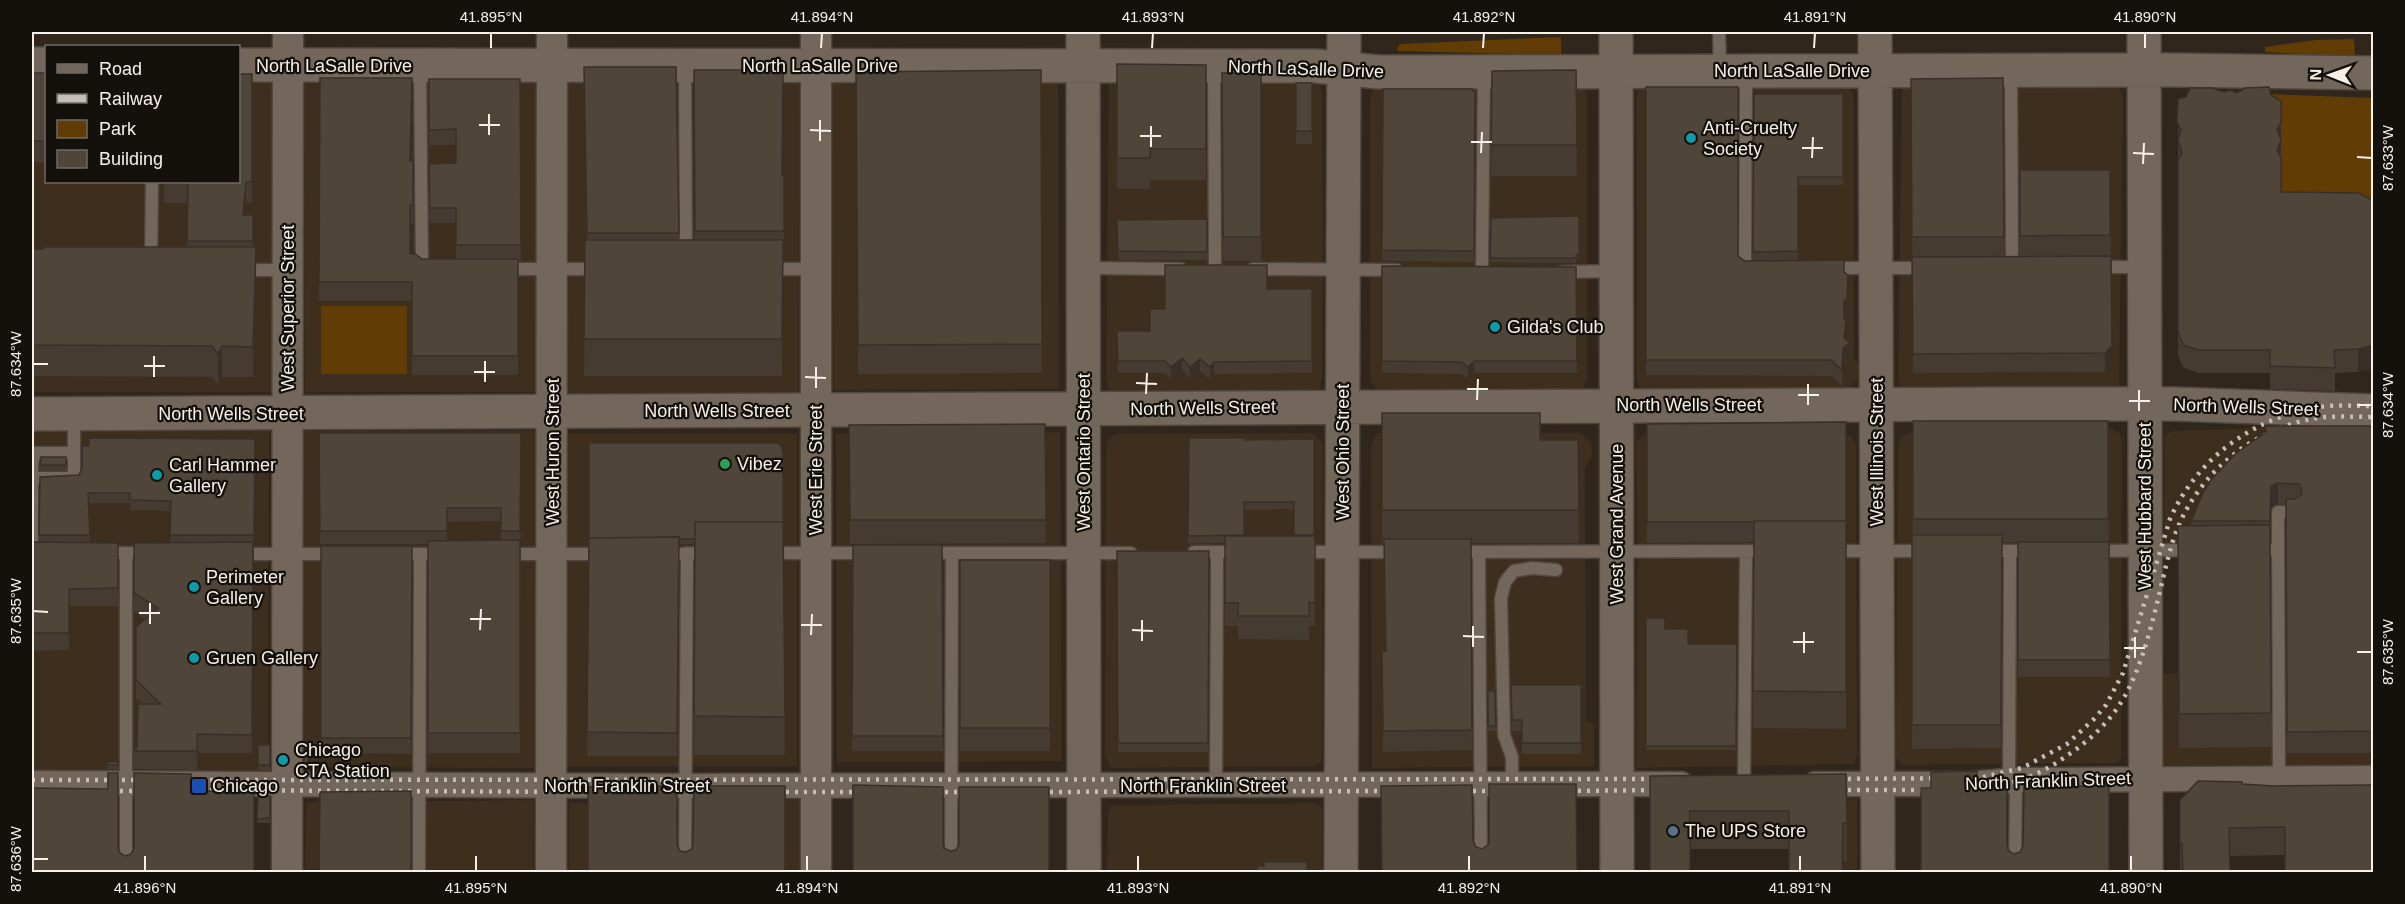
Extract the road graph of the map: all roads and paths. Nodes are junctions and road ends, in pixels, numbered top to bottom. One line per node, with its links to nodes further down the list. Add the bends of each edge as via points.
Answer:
1 (288, 32): 11 (street, West Superior Street)
2 (552, 32): 13 (street, West Huron Street)
3 (816, 32): 15 (street, West Erie Street)
4 (1083, 32): 16 (main road, West Ontario Street)
5 (1344, 32): 18 (main road, West Ohio Street)
6 (1616, 32): 23 (main road, West Grand Avenue)
7 (1719, 32): 24 (lane)
8 (1875, 32): 19 (main road, West Illinois Street)
9 (2144, 32): 21 (main road, West Hubbard Street)
10 (240, 65): 11 (main road, North LaSalle Drive)
11 (288, 66): 12 (main road, North LaSalle Drive); 45 (street, West Superior Street)
12 (420, 66): 13 (main road, North LaSalle Drive); 35 (lane, via 422,269)
13 (553, 66): 14 (main road, North LaSalle Drive); 37 (street, West Huron Street)
14 (686, 66): 15 (main road, North LaSalle Drive); 39 (lane)
15 (816, 66): 16 (main road, North LaSalle Drive); 41 (street, West Erie Street)
16 (1083, 66): 17 (main road, North LaSalle Drive); 30 (main road, West Ontario Street)
17 (1214, 67): 18 (main road, North LaSalle Drive); 42 (lane)
18 (1344, 69): 22 (main road, North LaSalle Drive); 46 (main road, West Ohio Street)
19 (1875, 70): 20 (main road, North LaSalle Drive); 24 (main road, North LaSalle Drive); 33 (main road, West Illinois Street)
20 (2011, 70): 21 (main road, North LaSalle Drive); 27 (lane)
21 (2145, 70): 25 (main road, North LaSalle Drive); 29 (main road, West Hubbard Street)
22 (1484, 71): 23 (main road, North LaSalle Drive); 48 (lane)
23 (1617, 71): 24 (main road, North LaSalle Drive); 50 (main road, West Grand Avenue)
24 (1733, 71): 31 (lane, via 1745,268)
25 (2373, 73)
26 (152, 183): 43 (lane)
27 (2012, 267)
28 (2080, 267): 29 (lane)
29 (2145, 267): 51 (main road, West Hubbard Street)
30 (1083, 268): 42 (lane); 55 (main road, West Ontario Street)
31 (1768, 268)
32 (1814, 268): 33 (lane)
33 (1876, 268): 34 (lane); 53 (main road, West Illinois Street)
34 (1941, 268)
35 (444, 269)
36 (489, 269): 37 (lane)
37 (553, 269): 38 (lane); 58 (street, West Huron Street)
38 (616, 269)
39 (687, 269)
40 (753, 269): 41 (lane)
41 (816, 269): 56 (street, West Erie Street)
42 (1214, 269): 46 (lane)
43 (151, 270)
44 (234, 270): 45 (lane)
45 (288, 270): 59 (street, West Superior Street)
46 (1343, 270): 47 (lane); 54 (main road, West Ohio Street)
47 (1413, 271)
48 (1482, 271)
49 (1548, 272): 50 (lane)
50 (1617, 272): 52 (main road, West Grand Avenue)
51 (2145, 404): 53 (main road, North Wells Street); 57 (main road, North Wells Street); 68 (main road, West Hubbard Street)
52 (1617, 405): 53 (main road, North Wells Street); 54 (main road, North Wells Street); 89 (main road, West Grand Avenue)
53 (1876, 405): 75 (main road, West Illinois Street)
54 (1343, 406): 55 (main road, North Wells Street); 85 (main road, West Ohio Street)
55 (1084, 410): 56 (main road, North Wells Street); 99 (main road, West Ontario Street)
56 (816, 411): 58 (main road, North Wells Street); 95 (street, West Erie Street)
57 (2373, 411)
58 (553, 412): 59 (main road, North Wells Street); 108 (street, West Huron Street)
59 (288, 413): 61 (main road, North Wells Street); 102 (street, West Superior Street)
60 (32, 414): 61 (main road, North Wells Street)
61 (74, 414): 62 (lane)
62 (74, 453): 63 (lane, via 33,453); 63 (lane, via 74,478)
63 (32, 473): 64 (lane)
64 (32, 501): 66 (lane)
65 (2294, 512): 71 (lane, via 2278,512)
66 (32, 523): 67 (lane)
67 (32, 540)
68 (2145, 550): 69 (lane); 80 (lane); 117 (main road, West Hubbard Street)
69 (2209, 550)
70 (2242, 550): 71 (lane)
71 (2278, 550): 115 (lane)
72 (1746, 551): 73 (lane); 89 (lane); 123 (lane)
73 (1780, 551)
74 (1814, 551): 75 (lane)
75 (1877, 551): 76 (lane); 129 (main road, West Illinois Street)
76 (1941, 551)
77 (1976, 551): 78 (lane)
78 (2010, 551): 79 (lane); 118 (lane)
79 (2044, 551)
80 (2078, 551)
81 (1182, 552): 82 (lane)
82 (1217, 552): 83 (lane); 125 (lane)
83 (1250, 552)
84 (1283, 552): 85 (lane)
85 (1343, 552): 86 (lane); 126 (main road, West Ohio Street)
86 (1411, 552)
87 (1445, 552): 88 (lane)
88 (1479, 552): 89 (lane); 113 (lane)
89 (1617, 552): 122 (main road, West Grand Avenue)
90 (91, 553): 91 (lane)
91 (126, 553): 92 (lane); 120 (lane)
92 (162, 553)
93 (720, 553): 111 (lane)
94 (753, 553): 95 (lane)
95 (816, 553): 96 (lane); 132 (street, West Erie Street)
96 (880, 553)
97 (916, 553): 98 (lane)
98 (952, 553): 99 (lane); 133 (lane)
99 (1084, 553): 100 (lane); 134 (main road, West Ontario Street)
100 (1147, 553)
101 (221, 554): 102 (lane)
102 (288, 554): 103 (lane); 121 (street, West Superior Street)
103 (349, 554)
104 (385, 554): 105 (lane)
105 (420, 554): 106 (lane); 124 (lane)
106 (455, 554)
107 (490, 554): 108 (lane)
108 (553, 554): 109 (lane); 130 (street, West Huron Street)
109 (616, 554)
110 (651, 554): 111 (lane)
111 (687, 554): 131 (lane)
112 (1556, 570): 114 (lane, via 1514,571 1505,582 1501,598)
113 (1480, 656): 114 (lane); 127 (lane)
114 (1502, 656): 128 (lane, via 1504,735 1512,757)
115 (2279, 778): 116 (street, North Franklin Street); 117 (street, North Franklin Street)
116 (2373, 778)
117 (2146, 779): 118 (street, North Franklin Street); 148 (main road, West Hubbard Street)
118 (2012, 780): 129 (street, North Franklin Street); 147 (lane)
119 (32, 783): 120 (street, North Franklin Street)
120 (126, 784): 121 (street, North Franklin Street); 135 (lane)
121 (287, 784): 124 (street, North Franklin Street); 136 (street, West Superior Street)
122 (1617, 784): 123 (street, North Franklin Street); 128 (street, North Franklin Street); 145 (main road, West Grand Avenue)
123 (1745, 784): 129 (street, North Franklin Street)
124 (419, 785): 130 (street, North Franklin Street); 137 (lane)
125 (1216, 785): 126 (street, North Franklin Street); 134 (street, North Franklin Street)
126 (1343, 785): 127 (street, North Franklin Street); 143 (main road, West Ohio Street)
127 (1481, 785): 128 (street, North Franklin Street); 144 (lane)
128 (1512, 785)
129 (1878, 785): 146 (main road, West Illinois Street)
130 (552, 786): 131 (street, North Franklin Street); 138 (street, West Huron Street)
131 (686, 786): 132 (street, North Franklin Street); 139 (lane)
132 (816, 786): 133 (street, North Franklin Street); 140 (street, West Erie Street)
133 (952, 786): 134 (street, North Franklin Street); 141 (lane)
134 (1084, 786): 142 (main road, West Ontario Street)
135 (126, 873)
136 (287, 873)
137 (419, 873)
138 (551, 873)
139 (685, 873)
140 (816, 873)
141 (951, 873)
142 (1084, 873)
143 (1341, 873)
144 (1481, 873)
145 (1617, 873)
146 (1878, 873)
147 (2015, 873)
148 (2146, 873)

